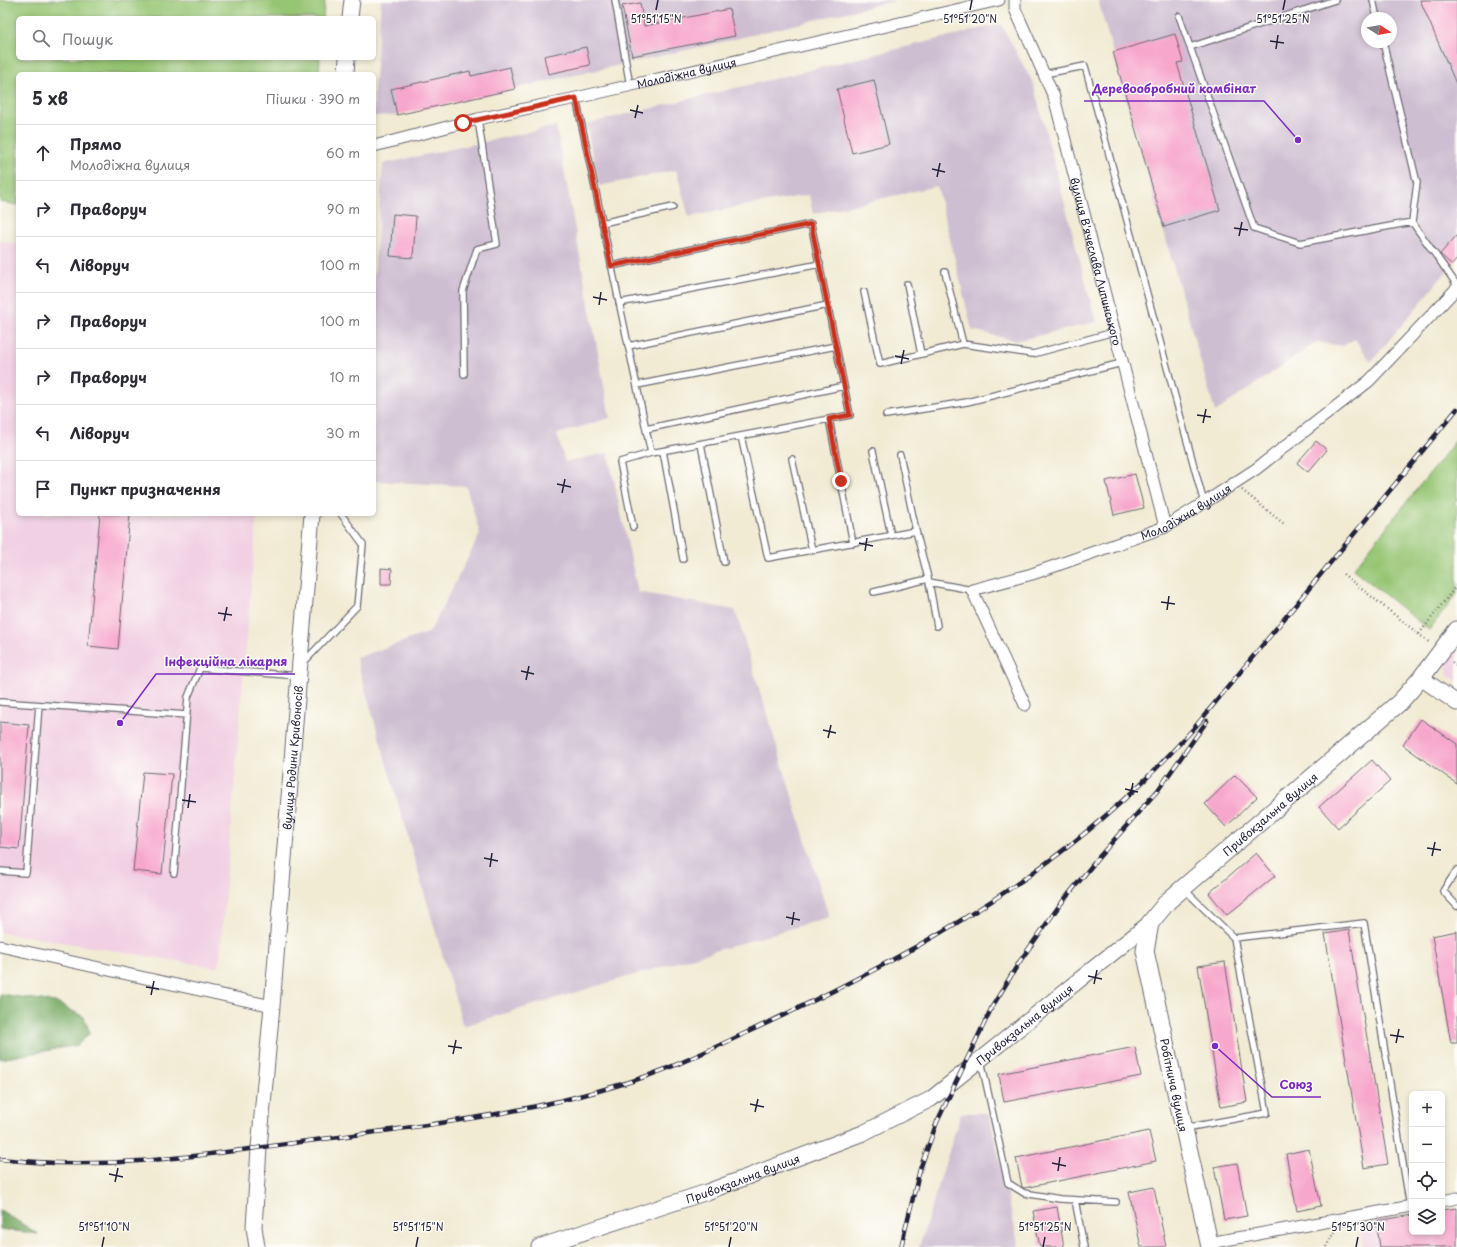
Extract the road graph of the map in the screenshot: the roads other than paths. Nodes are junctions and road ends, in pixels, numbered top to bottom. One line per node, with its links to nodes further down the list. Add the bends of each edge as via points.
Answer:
1 (352, 0): 8 (main road)
2 (615, 0): 15 (lane)
3 (999, 0): 15 (street, Молодіжна вулиця)
4 (1015, 0): 14 (street, вулиця В'ячеслава Липинського, via 1015,9)
5 (1335, 0): 10 (lane)
6 (1373, 0): 7 (lane)
7 (1376, 12)
8 (350, 16)
9 (1179, 16): 10 (lane)
10 (1190, 47): 20 (lane, via 1254,228 1300,243)
11 (1384, 48): 20 (lane, via 1417,183)
12 (347, 60): 13 (main road)
13 (346, 72)
14 (1044, 74): 31 (street, вулиця В'ячеслава Липинського, via 1054,97); 50 (lane, via 1085,66)
15 (630, 86): 16 (street, Молодіжна вулиця)
16 (576, 98): 17 (street, Молодіжна вулиця); 21 (lane)
17 (478, 119): 18 (street, Молодіжна вулиця); 37 (lane, via 497,244 477,249 463,291)
18 (376, 145)
19 (673, 207): 21 (lane)
20 (1412, 222): 26 (lane)
21 (602, 223): 23 (lane)
22 (820, 264): 23 (lane, via 811,224); 29 (lane); 30 (lane)
23 (611, 266): 29 (lane)
24 (945, 272): 32 (lane)
25 (907, 284): 35 (lane)
26 (1457, 285)
27 (1457, 288): 50 (street, Молодіжна вулиця, via 1369,381 1256,469)
28 (864, 292): 35 (lane, via 880,364)
29 (619, 303): 33 (lane)
30 (828, 305): 33 (lane); 34 (lane)
31 (1114, 332): 32 (lane, via 1033,354); 36 (street, вулиця В'ячеслава Липинського)
32 (963, 344): 35 (lane)
33 (628, 346): 38 (lane)
34 (836, 346): 38 (lane); 39 (lane)
35 (920, 354)
36 (1122, 363): 40 (lane, via 968,402); 54 (street, вулиця В'ячеслава Липинського)
37 (464, 374)
38 (637, 385): 42 (lane)
39 (844, 386): 41 (lane, via 850,415); 42 (lane)
40 (886, 415)
41 (829, 419): 43 (lane); 57 (lane)
42 (646, 430): 47 (lane)
43 (741, 436): 44 (lane); 58 (lane, via 768,558)
44 (701, 444): 45 (lane); 60 (lane)
45 (663, 451): 47 (lane); 59 (lane)
46 (873, 451): 56 (lane)
47 (651, 453): 53 (lane, via 620,462)
48 (900, 454): 55 (lane)
49 (792, 459): 58 (lane)
50 (1204, 503): 54 (street, Молодіжна вулиця)
51 (312, 516): 66 (main road, вулиця Родини Кривоносів)
52 (342, 516): 66 (lane, via 363,544 357,606)
53 (633, 527)
54 (1164, 527): 62 (street, Молодіжна вулиця, via 1032,574)
55 (916, 531): 56 (lane); 61 (lane)
56 (891, 535): 57 (lane)
57 (852, 543): 58 (lane)
58 (812, 550)
59 (683, 559)
60 (724, 562)
61 (929, 581): 62 (lane); 63 (lane); 64 (lane)
62 (972, 590): 71 (street)
63 (874, 592)
64 (937, 626)
65 (1457, 630): 67 (main road, Привокзальна вулиця)
66 (299, 671): 72 (lane, via 200,668 188,697); 81 (main road, вулиця Родини Кривоносів)
67 (1421, 678): 69 (main road); 76 (main road, Привокзальна вулиця, via 1400,702)
68 (0, 702): 70 (lane)
69 (1457, 703)
70 (39, 705): 72 (lane); 74 (lane, via 26,873)
71 (1025, 705)
72 (187, 715): 75 (lane)
73 (1457, 870): 77 (lane, via 1443,891)
74 (0, 871)
75 (174, 873)
76 (1184, 888): 78 (main road, Привокзальна вулиця, via 1168,901); 79 (lane)
77 (1457, 906)
78 (1150, 923): 82 (main road, Привокзальна вулиця); 83 (main road, Робітнича вулиця, via 1145,951)
79 (1234, 938): 83 (lane, via 1267,1113); 85 (lane, via 1364,923)
80 (0, 946): 81 (street)
81 (272, 1006): 91 (main road, вулиця Родини Кривоносів, via 254,1227)
82 (981, 1060): 86 (lane, via 1008,1183 1024,1193); 92 (main road, Привокзальна вулиця, via 931,1099 863,1133 707,1192)
83 (1184, 1128): 90 (main road, Робітнича вулиця)
84 (1457, 1198): 87 (street)
85 (1410, 1199)
86 (1075, 1200): 88 (lane); 93 (lane)
87 (1445, 1200)
88 (1116, 1202)
89 (1409, 1206): 90 (street)
90 (1209, 1245)
91 (257, 1247)
92 (539, 1247)
93 (1084, 1247)

